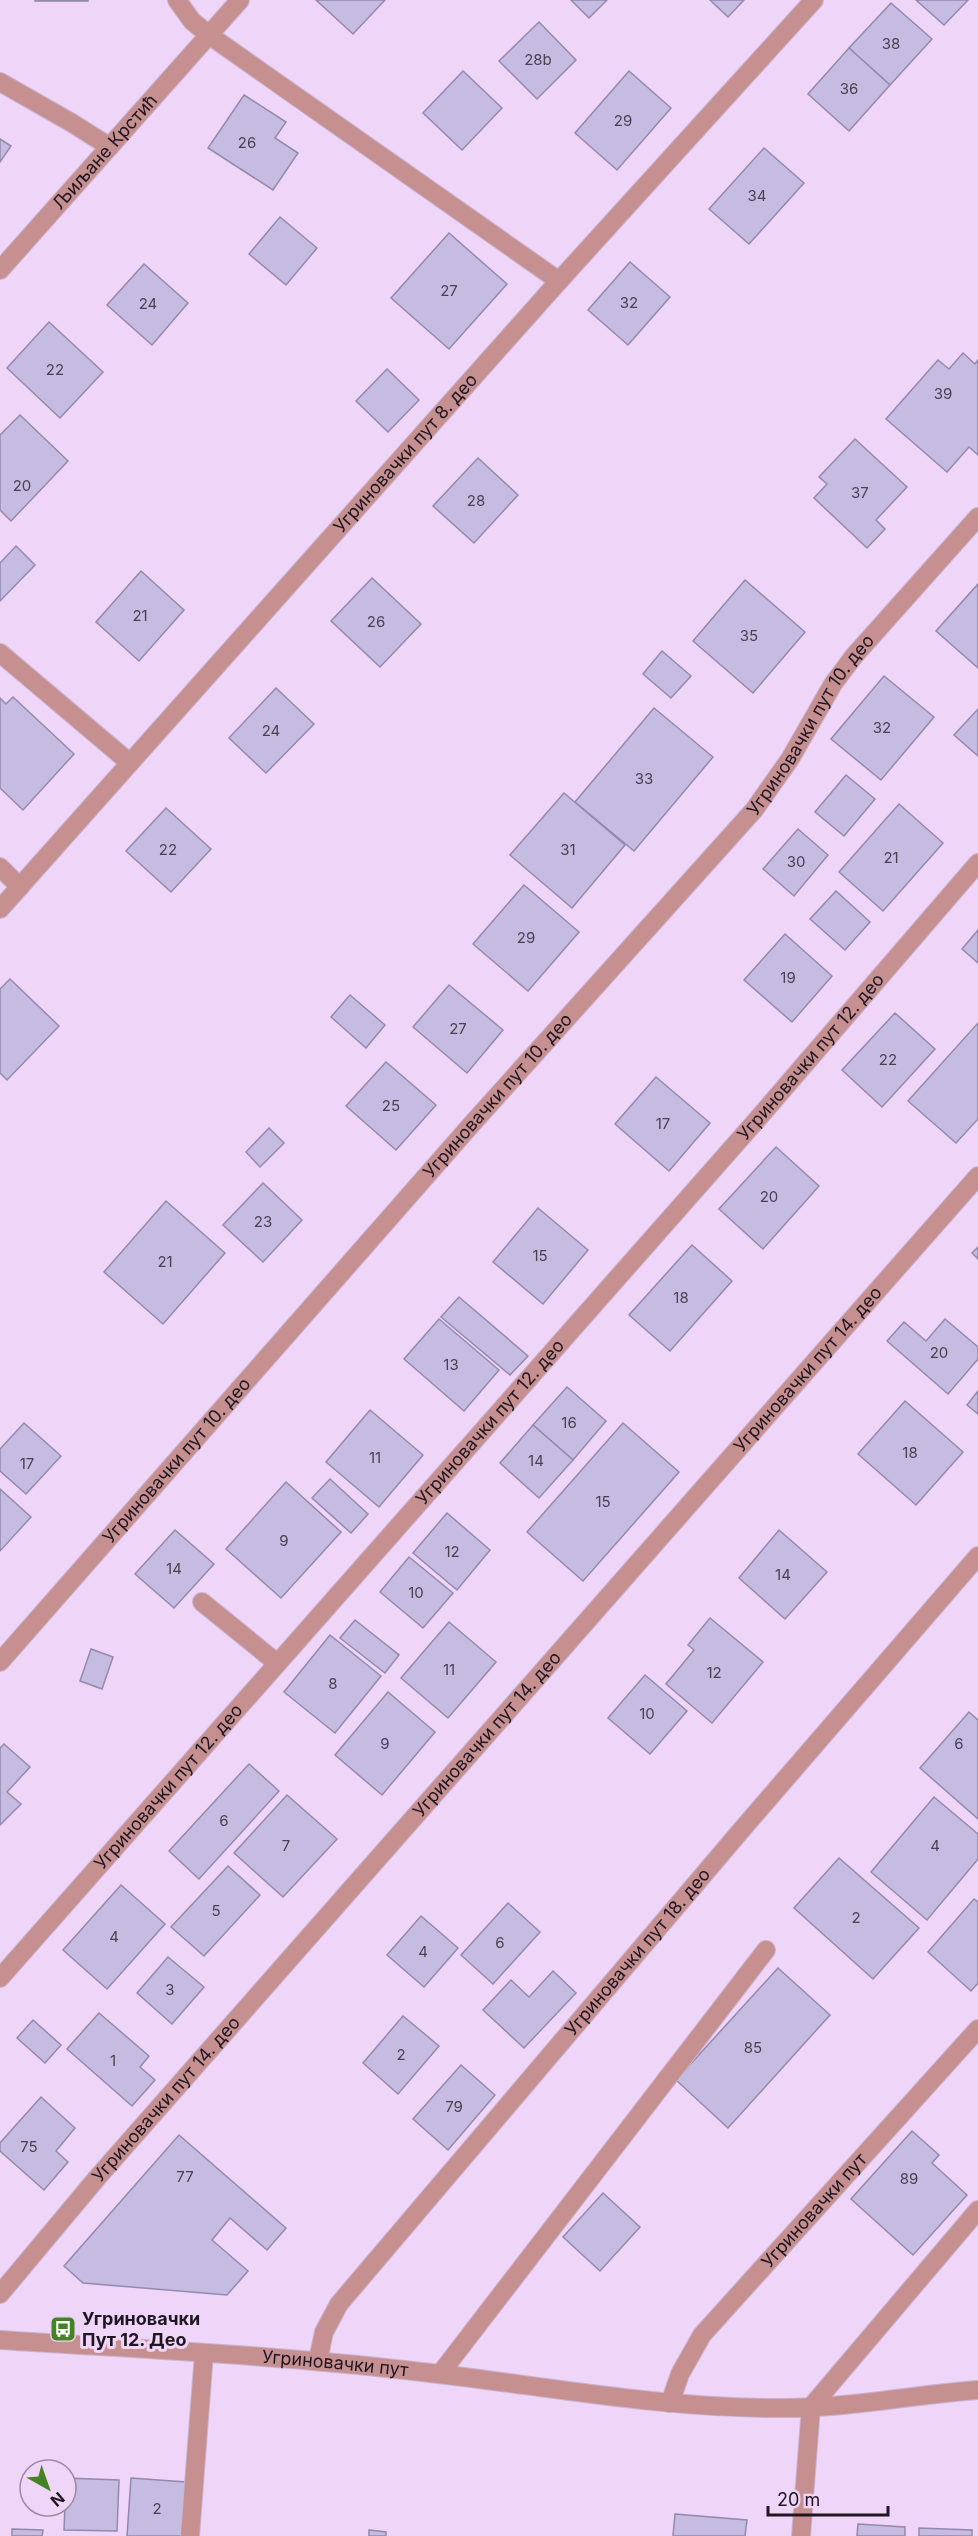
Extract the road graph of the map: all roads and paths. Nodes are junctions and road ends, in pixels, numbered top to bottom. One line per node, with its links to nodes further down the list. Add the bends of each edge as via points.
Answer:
1 (177, 0): 4 (street)
2 (240, 0): 4 (street, Љиљане Крстић)
3 (814, 0): 8 (street, Угриновачки пут 8. део)
4 (208, 35): 6 (street, Љиљане Крстић); 8 (street)
5 (0, 82): 6 (street)
6 (110, 147): 7 (street, Љиљане Крстић)
7 (0, 270)
8 (560, 281): 11 (street, Угриновачки пут 8. део)
9 (978, 517): 19 (street, Угриновачки пут 10. део, via 854,656 754,810 471,1125)
10 (0, 653): 11 (street)
11 (130, 763): 14 (street, Угриновачки пут 8. део)
12 (978, 863): 20 (street, Угриновачки пут 12. део)
13 (0, 867): 14 (street)
14 (20, 887): 15 (street, Угриновачки пут 8. део)
15 (0, 909)
16 (978, 1176): 25 (street, Угриновачки пут 14. део, via 97,2178)
17 (978, 1556): 28 (street, Угриновачки пут 18. део, via 339,2304 324,2332)
18 (202, 1602): 20 (street)
19 (0, 1662)
20 (277, 1663): 22 (street, Угриновачки пут 12. део)
21 (766, 1950): 29 (street)
22 (0, 1978)
23 (978, 2029): 31 (street, Угриновачки пут, via 702,2335 680,2374)
24 (978, 2210): 32 (street)
25 (0, 2294)
26 (0, 2340): 27 (street, Угриновачки пут)
27 (204, 2353): 28 (street, Угриновачки пут); 33 (street)
28 (318, 2360): 29 (street, Угриновачки пут)
29 (440, 2374): 31 (street, Угриновачки пут)
30 (978, 2390): 32 (street, Угриновачки пут)
31 (670, 2403): 32 (street, Угриновачки пут)
32 (810, 2407): 34 (street)
33 (190, 2536)
34 (801, 2536)

